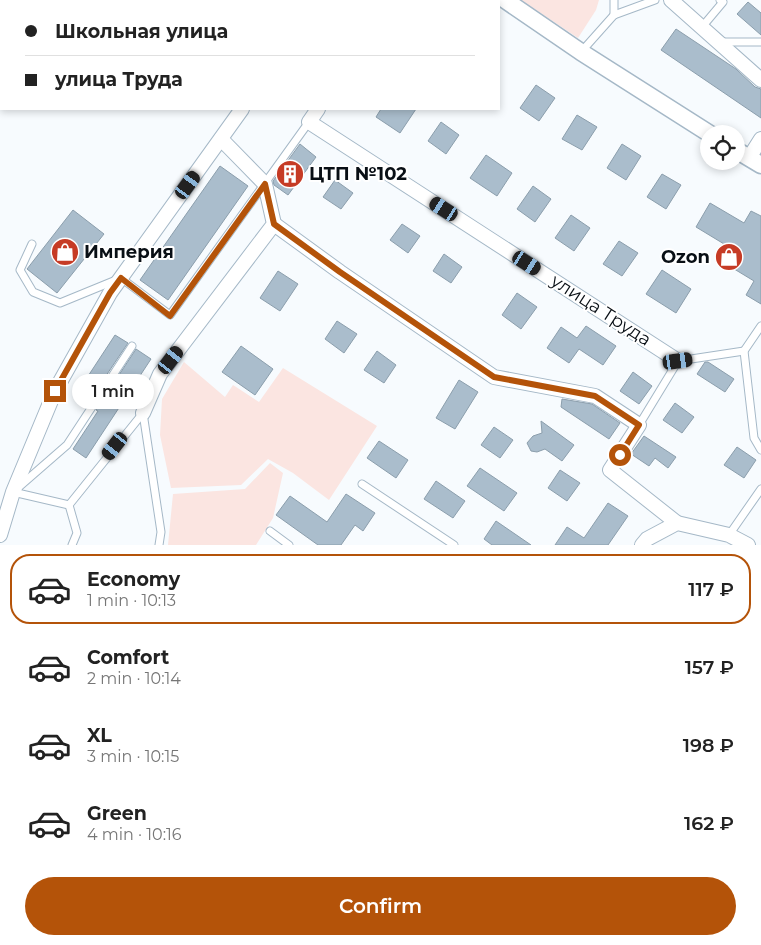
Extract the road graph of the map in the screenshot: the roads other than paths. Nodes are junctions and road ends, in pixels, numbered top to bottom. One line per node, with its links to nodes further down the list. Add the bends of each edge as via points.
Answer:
1 (505, 0): 10 (street)
2 (614, 0): 6 (lane)
3 (655, 0): 6 (lane)
4 (671, 0): 7 (street)
5 (720, 0): 7 (lane, via 723,2)
6 (614, 14): 10 (lane)
7 (702, 27): 8 (street)
8 (718, 42): 9 (lane); 11 (street)
9 (761, 42)
10 (581, 52): 15 (street)
11 (761, 80)
12 (241, 110): 16 (street)
13 (317, 110): 14 (street)
14 (310, 122): 19 (lane); 26 (street, улица Труда)
15 (700, 128)
16 (221, 139): 19 (street); 22 (street)
17 (761, 139): 18 (street)
18 (749, 158)
19 (265, 184): 20 (street); 22 (lane, via 170,316)
20 (274, 224): 27 (street, via 160,374); 28 (street, via 494,377 595,396)
21 (32, 244): 22 (lane, via 20,270 33,292 60,303)
22 (121, 278): 32 (street, via 55,391)
23 (761, 326): 25 (lane)
24 (132, 346): 32 (lane, via 68,445)
25 (744, 351): 26 (lane); 29 (lane, via 754,438)
26 (678, 361): 28 (lane)
27 (143, 413): 33 (lane); 39 (lane, via 161,532)
28 (639, 425): 34 (street, via 610,470)
29 (761, 450)
30 (362, 484): 41 (lane)
31 (761, 489): 37 (lane)
32 (13, 492): 33 (lane); 36 (street)
33 (69, 505): 38 (lane, via 77,533)
34 (677, 523): 37 (street); 42 (street)
35 (270, 531): 40 (lane)
36 (0, 535)
37 (729, 535): 43 (street)
38 (72, 545)
39 (159, 545)
40 (289, 545)
41 (454, 545)
42 (642, 545)
43 (748, 545)

